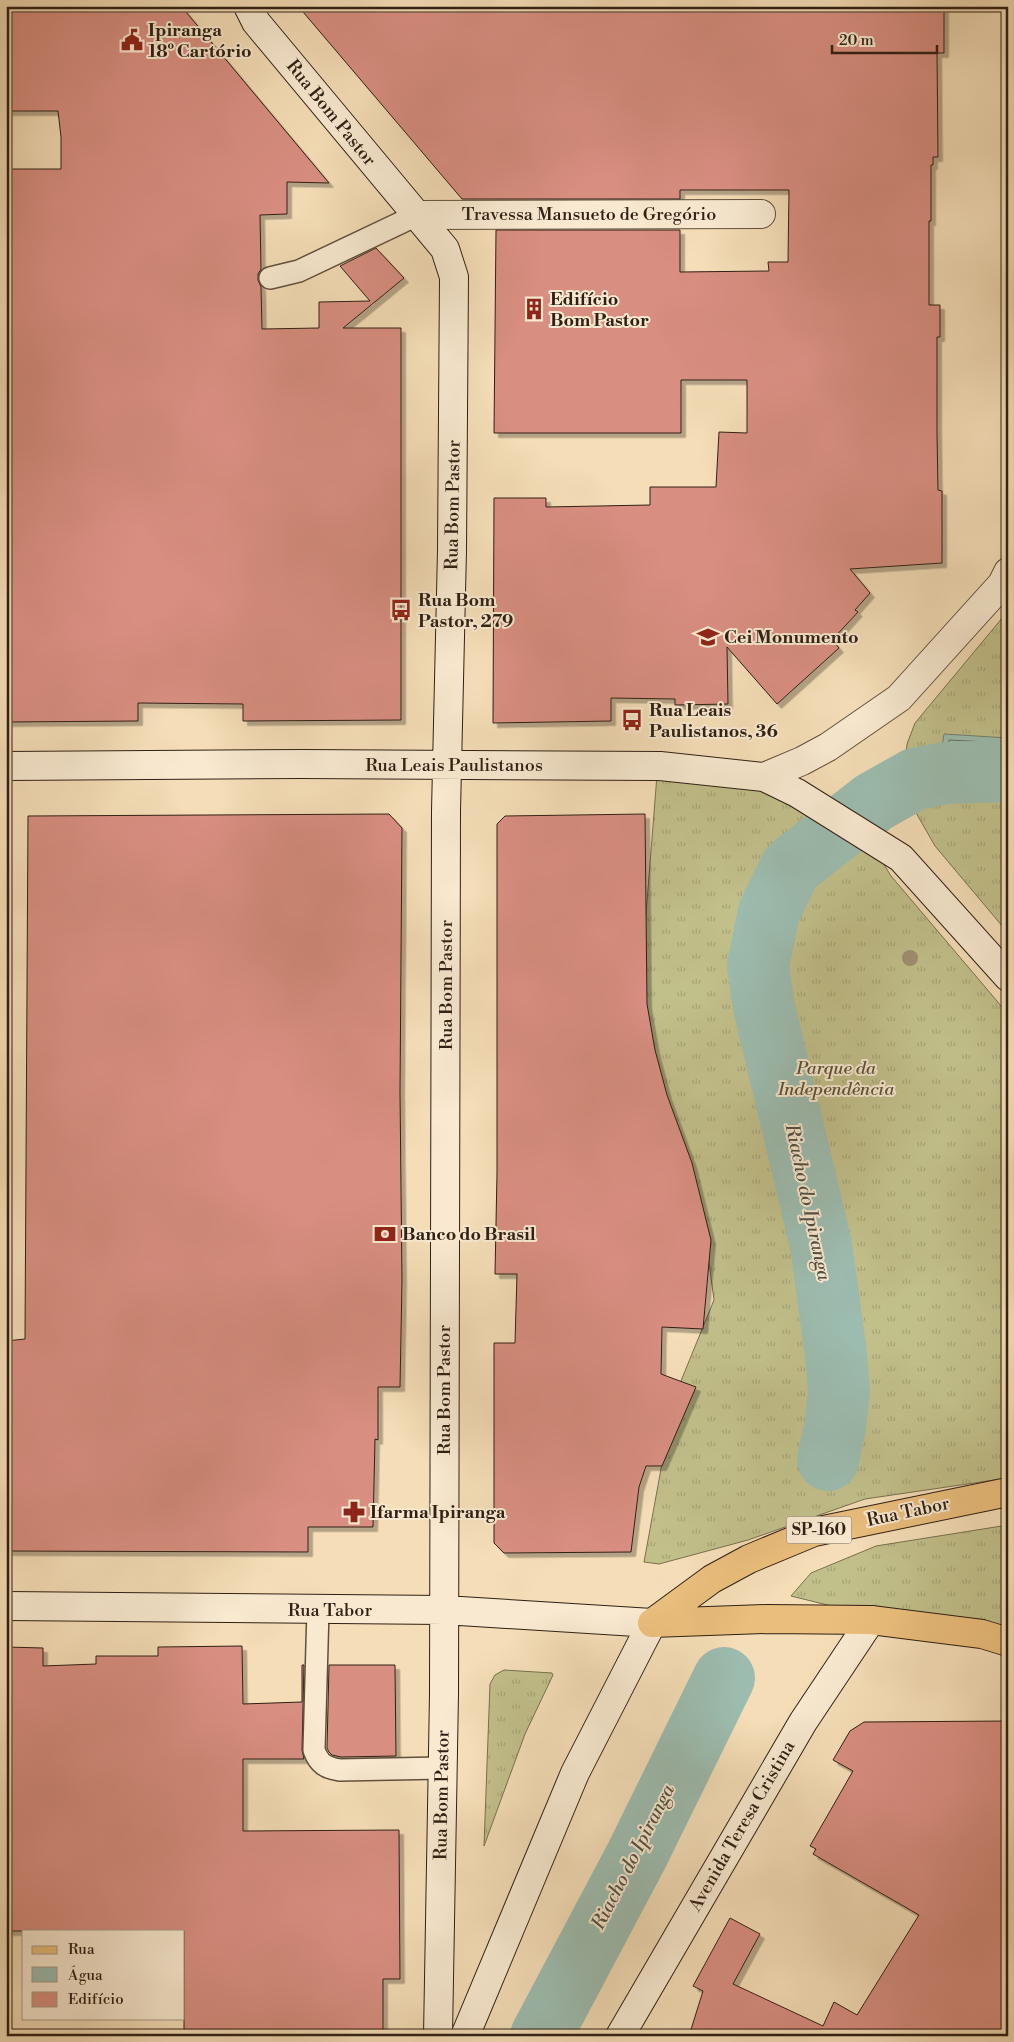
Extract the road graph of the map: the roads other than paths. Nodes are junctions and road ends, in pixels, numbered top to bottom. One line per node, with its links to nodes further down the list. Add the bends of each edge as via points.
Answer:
1 (248, 6): 2 (main road, Rua Bom Pastor, via 256,22)
2 (417, 214): 3 (main road, Travessa Mansueto de Gregório); 4 (lane, via 299,271); 6 (main road, Rua Bom Pastor, via 445,248 454,277)
3 (761, 214)
4 (270, 278)
5 (1008, 572): 8 (main road, via 1002,584 899,698 828,747 802,762)
6 (447, 765): 7 (main road, Rua Leais Paulistanos); 8 (main road, Rua Leais Paulistanos, via 660,766); 13 (main road, Rua Bom Pastor)
7 (6, 766)
8 (764, 777): 9 (main road, Rua Leais Paulistanos, via 797,793 901,858)
9 (1008, 977)
10 (1008, 1492): 15 (main road, Rua Tabor / SP-160, via 814,1532 748,1558 712,1579)
11 (6, 1606): 12 (main road, Rua Tabor)
12 (318, 1610): 13 (main road, Rua Tabor); 17 (lane, via 314,1750 318,1760 328,1768 340,1770)
13 (444, 1610): 15 (main road, Rua Tabor); 17 (main road, Rua Bom Pastor)
14 (871, 1620): 15 (main road, Rua Tabor); 16 (main road, Rua Tabor); 20 (main road, Avenida Teresa Cristina, via 803,1722)
15 (652, 1623): 19 (main road, SP-160, via 575,1773)
16 (999, 1635)
17 (442, 1768): 18 (main road, Rua Bom Pastor)
18 (438, 2036)
19 (465, 2036)
20 (620, 2036)

